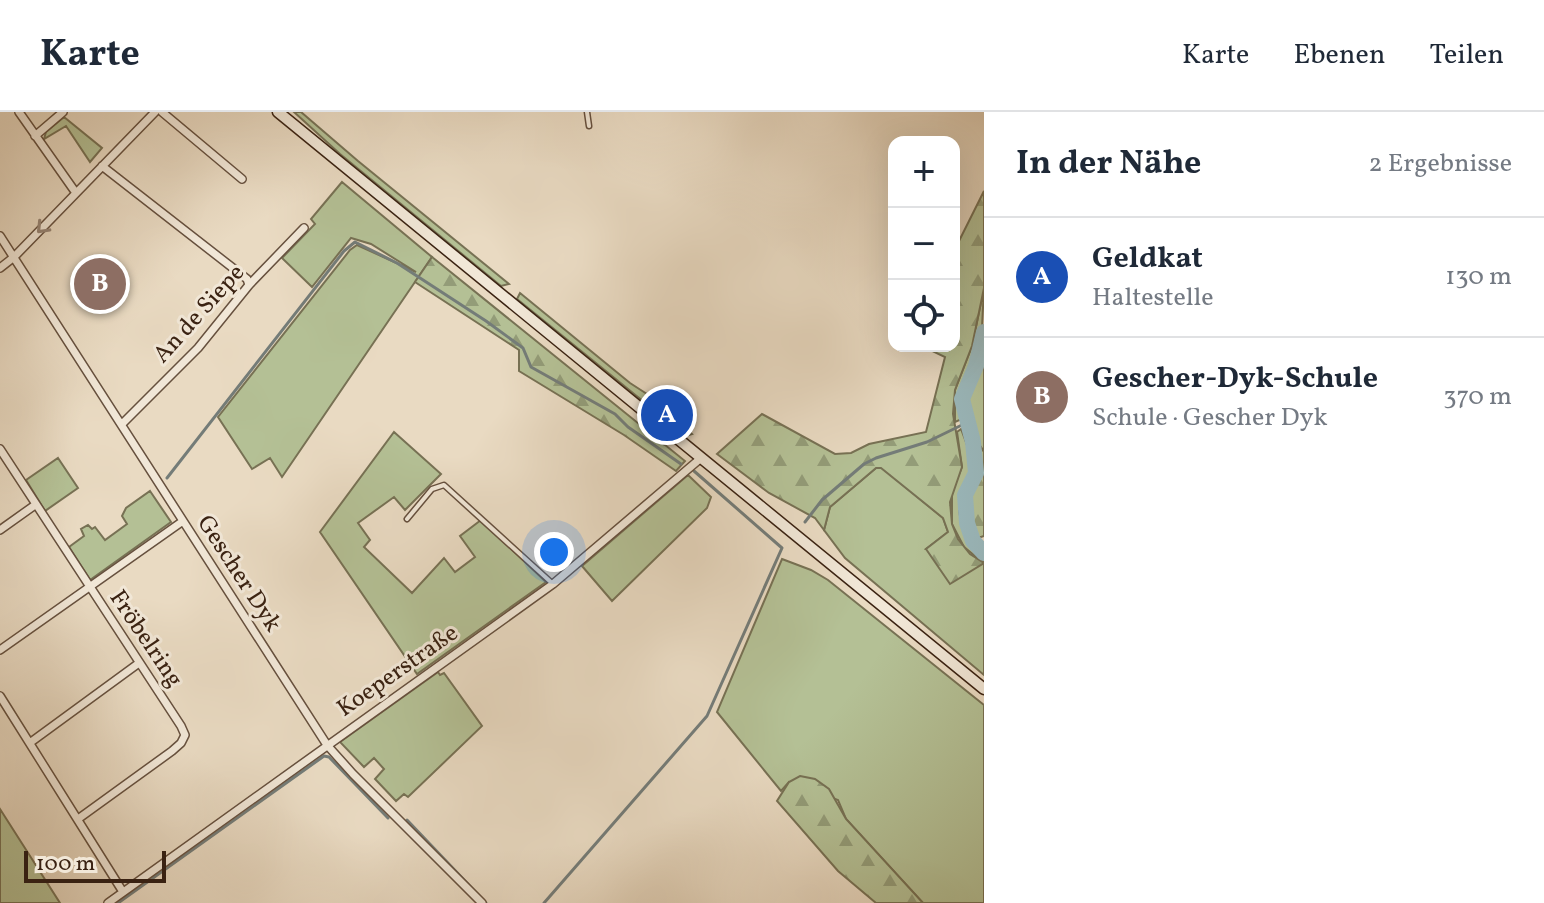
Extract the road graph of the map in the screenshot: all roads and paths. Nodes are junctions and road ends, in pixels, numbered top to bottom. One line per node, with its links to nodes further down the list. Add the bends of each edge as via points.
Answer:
1 (19, 112): 8 (street)
2 (63, 112): 8 (street)
3 (155, 112): 9 (street)
4 (162, 112): 10 (street)
5 (278, 112): 19 (main road)
6 (587, 112): 7 (lane)
7 (589, 126)
8 (35, 136): 11 (street)
9 (102, 166): 11 (street); 16 (street)
10 (242, 179)
11 (76, 193): 14 (street, one-way to 14)
12 (304, 228): 16 (street, An de Siepe)
13 (0, 236): 14 (street, Gescher Dyk)
14 (14, 257): 15 (street); 17 (street, Gescher Dyk)
15 (0, 268)
16 (249, 285): 17 (street, An de Siepe, via 198,348)
17 (122, 424): 22 (street, Gescher Dyk)
18 (0, 449): 20 (street, Fröbelring)
19 (701, 458): 24 (street, Koeperstraße); 28 (main road)
20 (35, 505): 23 (street); 25 (street, Fröbelring)
21 (407, 519): 24 (lane, via 432,489 444,485)
22 (183, 521): 25 (street); 31 (street, Gescher Dyk)
23 (0, 530)
24 (553, 584): 31 (street, Koeperstraße)
25 (89, 587): 26 (street); 27 (street, Fröbelring)
26 (0, 650)
27 (139, 663): 30 (street); 32 (street, Fröbelring, via 185,735 172,751)
28 (984, 689)
29 (0, 696): 30 (street)
30 (31, 742): 32 (street)
31 (327, 745): 33 (street, Koeperstraße); 35 (street, Gescher Dyk)
32 (78, 819): 33 (street)
33 (123, 892): 34 (street, Koeperstraße)
34 (108, 903)
35 (482, 903)

